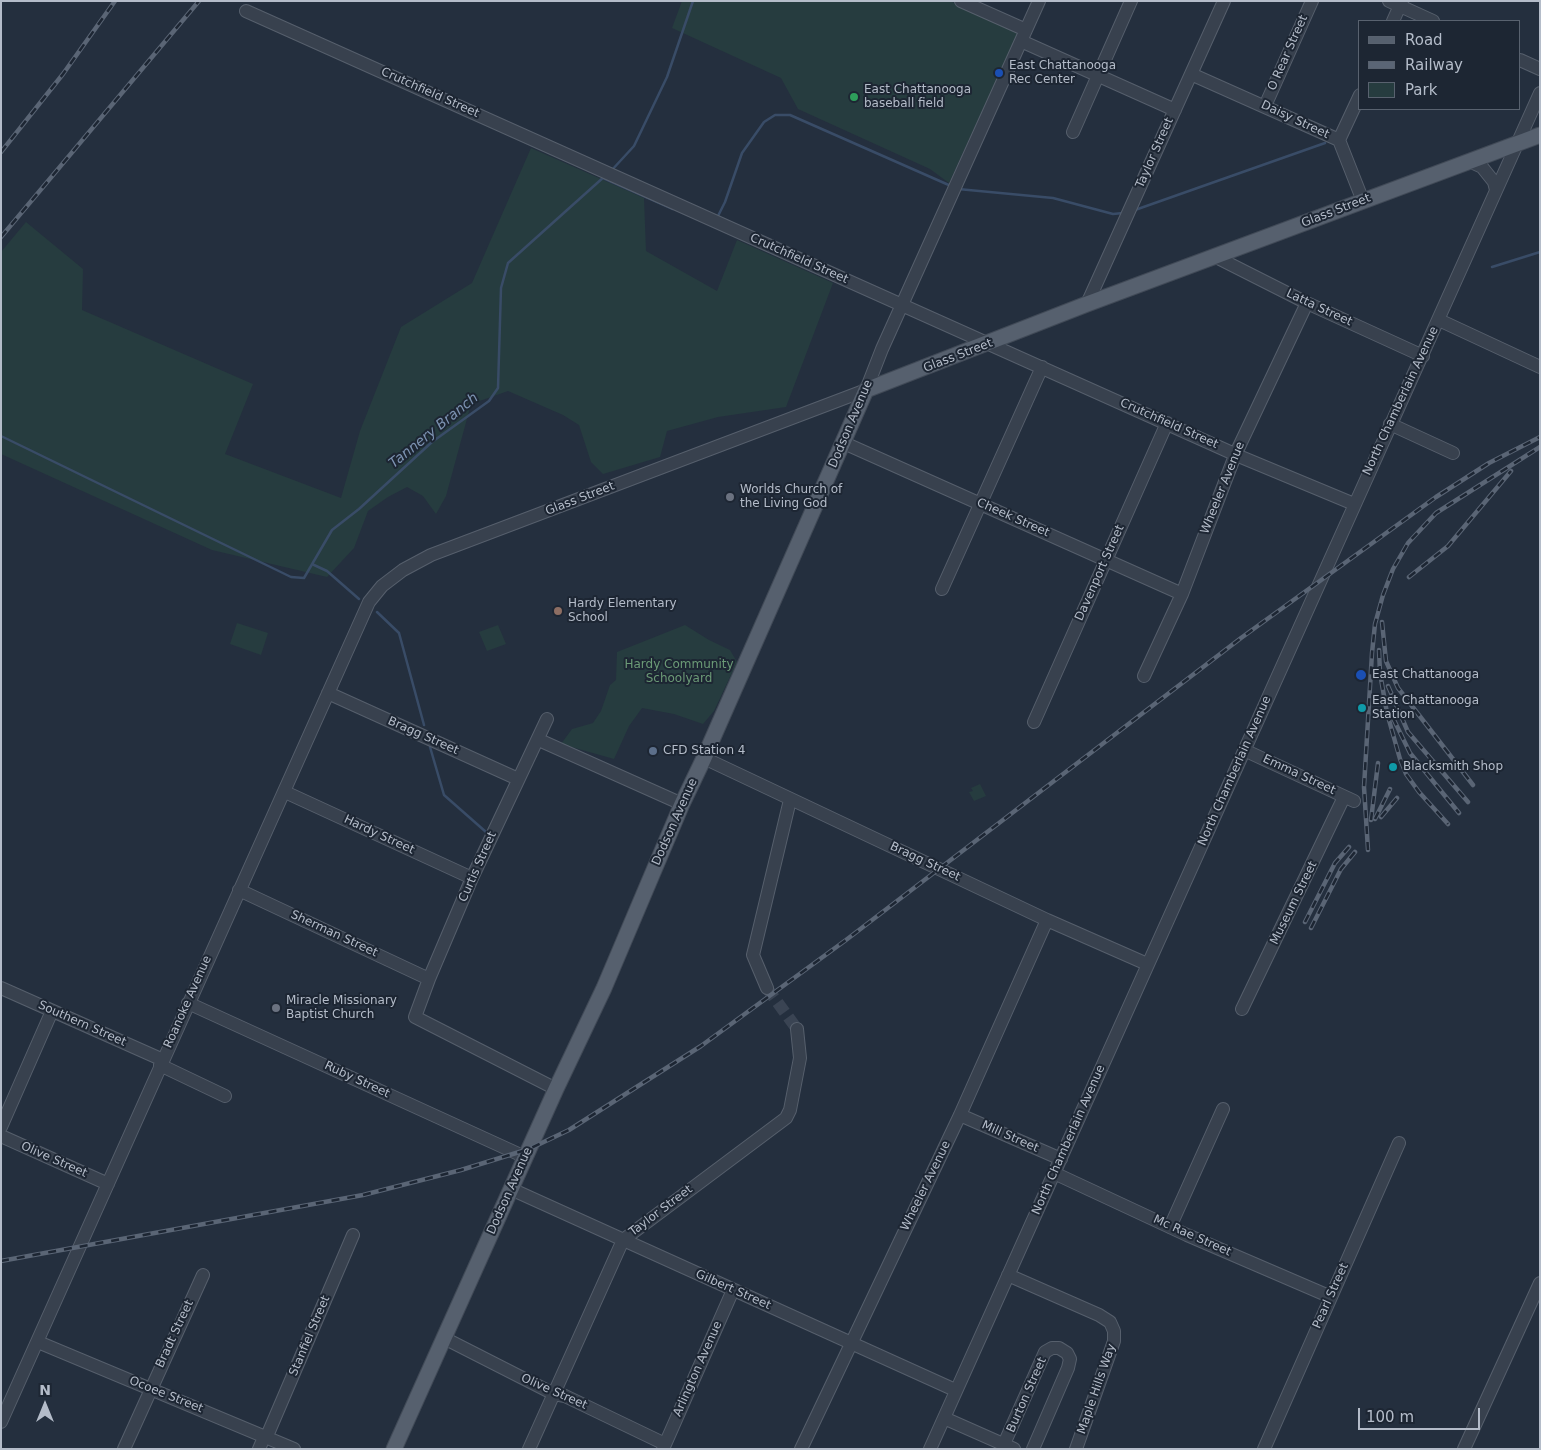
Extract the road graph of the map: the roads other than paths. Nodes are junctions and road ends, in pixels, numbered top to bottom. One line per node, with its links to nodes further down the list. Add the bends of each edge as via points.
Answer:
1 (961, 1): 10 (street)
2 (1039, 1): 10 (street, Dodson Avenue)
3 (1131, 1): 14 (street)
4 (1224, 1): 13 (street, Taylor Street)
5 (1312, 1): 17 (street, O Rear Street)
6 (1397, 3): 8 (street); 9 (street)
7 (246, 11): 29 (street, Crutchfield Street)
8 (1393, 20)
9 (1430, 20)
10 (1024, 36): 14 (street); 29 (street, Dodson Avenue)
11 (1521, 60): 12 (street)
12 (1540, 69)
13 (1191, 74): 17 (street, Daisy Street); 18 (street, Taylor Street)
14 (1098, 75): 18 (street); 19 (street)
15 (1540, 93): 22 (street, North Chamberlain Avenue)
16 (1358, 99): 21 (street)
17 (1265, 106): 21 (street, Daisy Street)
18 (1175, 110): 28 (street, Taylor Street)
19 (1073, 132)
20 (1540, 135): 22 (main road, Glass Street)
21 (1339, 140): 25 (street, Daisy Street)
22 (1517, 144): 23 (main road, Glass Street); 24 (street, North Chamberlain Avenue)
23 (1469, 161): 24 (street, via 1482,167); 25 (main road, Glass Street)
24 (1496, 190): 30 (street, North Chamberlain Avenue)
25 (1363, 201): 26 (main road, Glass Street)
26 (1216, 257): 27 (street, Latta Street); 28 (main road, Glass Street)
27 (1307, 303): 32 (street, Latta Street); 40 (street, Wheeler Avenue)
28 (1087, 304): 31 (main road, Glass Street)
29 (902, 305): 31 (street, Crutchfield Street); 35 (street, Dodson Avenue)
30 (1439, 320): 32 (street, North Chamberlain Avenue); 34 (street)
31 (990, 344): 33 (street, Crutchfield Street); 35 (main road, Glass Street)
32 (1423, 356): 37 (street, North Chamberlain Avenue)
33 (1042, 367): 36 (street, Crutchfield Street); 41 (street)
34 (1540, 367)
35 (866, 390): 38 (main road, Dodson Avenue); 44 (street, Glass Street, via 431,555)
36 (1168, 424): 40 (street, Crutchfield Street); 43 (street, Davenport Street)
37 (1390, 424): 39 (street); 42 (street, North Chamberlain Avenue)
38 (844, 443): 41 (street, Cheek Street); 53 (main road, Dodson Avenue)
39 (1453, 453)
40 (1236, 454): 42 (street, Crutchfield Street); 46 (street, Wheeler Avenue)
41 (981, 504): 43 (street, Cheek Street); 45 (street)
42 (1354, 504): 52 (street, North Chamberlain Avenue)
43 (1106, 560): 46 (street, Cheek Street); 50 (street, Davenport Street)
44 (382, 586): 48 (street, Roanoke Avenue, via 369,602)
45 (942, 589)
46 (1182, 594): 47 (street, Wheeler Avenue)
47 (1144, 676)
48 (328, 693): 54 (street, Bragg Street); 55 (street, Roanoke Avenue)
49 (548, 719): 51 (street, Curtis Street)
50 (1034, 722)
51 (539, 740): 54 (street, Curtis Street); 58 (street)
52 (1244, 750): 56 (street, Emma Street); 62 (street, North Chamberlain Avenue)
53 (704, 758): 57 (street, Bragg Street); 58 (main road, Dodson Avenue)
54 (518, 779): 59 (street, Curtis Street)
55 (285, 792): 59 (street, Hardy Street); 60 (street, Roanoke Avenue)
56 (1349, 799): 67 (street, Museum Street)
57 (790, 800): 61 (street, Bragg Street); 65 (street, via 753,955)
58 (682, 804): 71 (main road, Dodson Avenue, via 604,988)
59 (472, 878): 63 (street, Curtis Street)
60 (240, 890): 63 (street, Sherman Street); 66 (street, Roanoke Avenue)
61 (1047, 920): 62 (street, Bragg Street); 74 (street, Wheeler Avenue)
62 (1147, 964): 79 (street, North Chamberlain Avenue)
63 (428, 979): 71 (street, Curtis Street, via 415,1017)
64 (1, 988): 68 (street, Southern Street)
65 (767, 988)
66 (188, 1003): 70 (street, Roanoke Avenue); 78 (street, Ruby Street)
67 (1242, 1009)
68 (52, 1011): 70 (street, Southern Street); 75 (street)
69 (797, 1029): 85 (street, Taylor Street, via 800,1058 786,1118)
70 (161, 1062): 72 (street, Southern Street); 81 (street, Roanoke Avenue)
71 (556, 1089): 78 (main road, Dodson Avenue)
72 (225, 1096)
73 (1223, 1109): 83 (street)
74 (960, 1115): 79 (street, Mill Street); 93 (street, Wheeler Avenue)
75 (1, 1127)
76 (1, 1136): 81 (street, Olive Street)
77 (1399, 1143): 90 (street, Pearl Street)
78 (525, 1158): 82 (main road, Dodson Avenue)
79 (1060, 1159): 80 (street, North Chamberlain Avenue)
80 (1054, 1173): 83 (street, Mc Rae Street); 87 (street, North Chamberlain Avenue)
81 (108, 1184): 92 (street, Roanoke Avenue)
82 (511, 1189): 85 (street, Gilbert Street); 91 (main road, Dodson Avenue)
83 (1170, 1227): 90 (street, Mc Rae Street)
84 (352, 1235): 99 (street, Stanfiel Street)
85 (622, 1240): 89 (street, Gilbert Street); 96 (street, Taylor Street)
86 (203, 1275): 94 (street, Bradt Street)
87 (1008, 1275): 95 (street, North Chamberlain Avenue); 110 (street, Maple Hills Way, via 1099,1315 1110,1322 1114,1330 1114,1341)
88 (1540, 1283): 112 (street)
89 (733, 1290): 93 (street, Gilbert Street); 100 (street, Arlington Avenue)
90 (1331, 1297): 111 (street, Pearl Street)
91 (444, 1338): 96 (street, Olive Street); 105 (main road, Dodson Avenue)
92 (38, 1342): 94 (street, Ocoee Street); 98 (street, Roanoke Avenue)
93 (851, 1343): 95 (street, Gilbert Street); 107 (street, Wheeler Avenue)
94 (150, 1389): 99 (street, Ocoee Street); 102 (street, Bradt Street)
95 (955, 1390): 97 (street, North Chamberlain Avenue)
96 (554, 1394): 100 (street, Olive Street, via 565,1396); 106 (street, Taylor Street)
97 (944, 1418): 101 (street); 108 (street, North Chamberlain Avenue)
98 (1, 1422)
99 (266, 1436): 103 (street, Stanfiel Street); 104 (street, Ocoee Street)
100 (664, 1446)
101 (1009, 1447): 109 (street, Burton Street, via 1045,1352 1060,1348 1070,1358 1068,1368)
102 (124, 1449)
103 (259, 1449)
104 (294, 1449)
105 (394, 1449)
106 (529, 1449)
107 (801, 1449)
108 (930, 1449)
109 (1033, 1449)
110 (1076, 1449)
111 (1264, 1449)
112 (1464, 1449)

